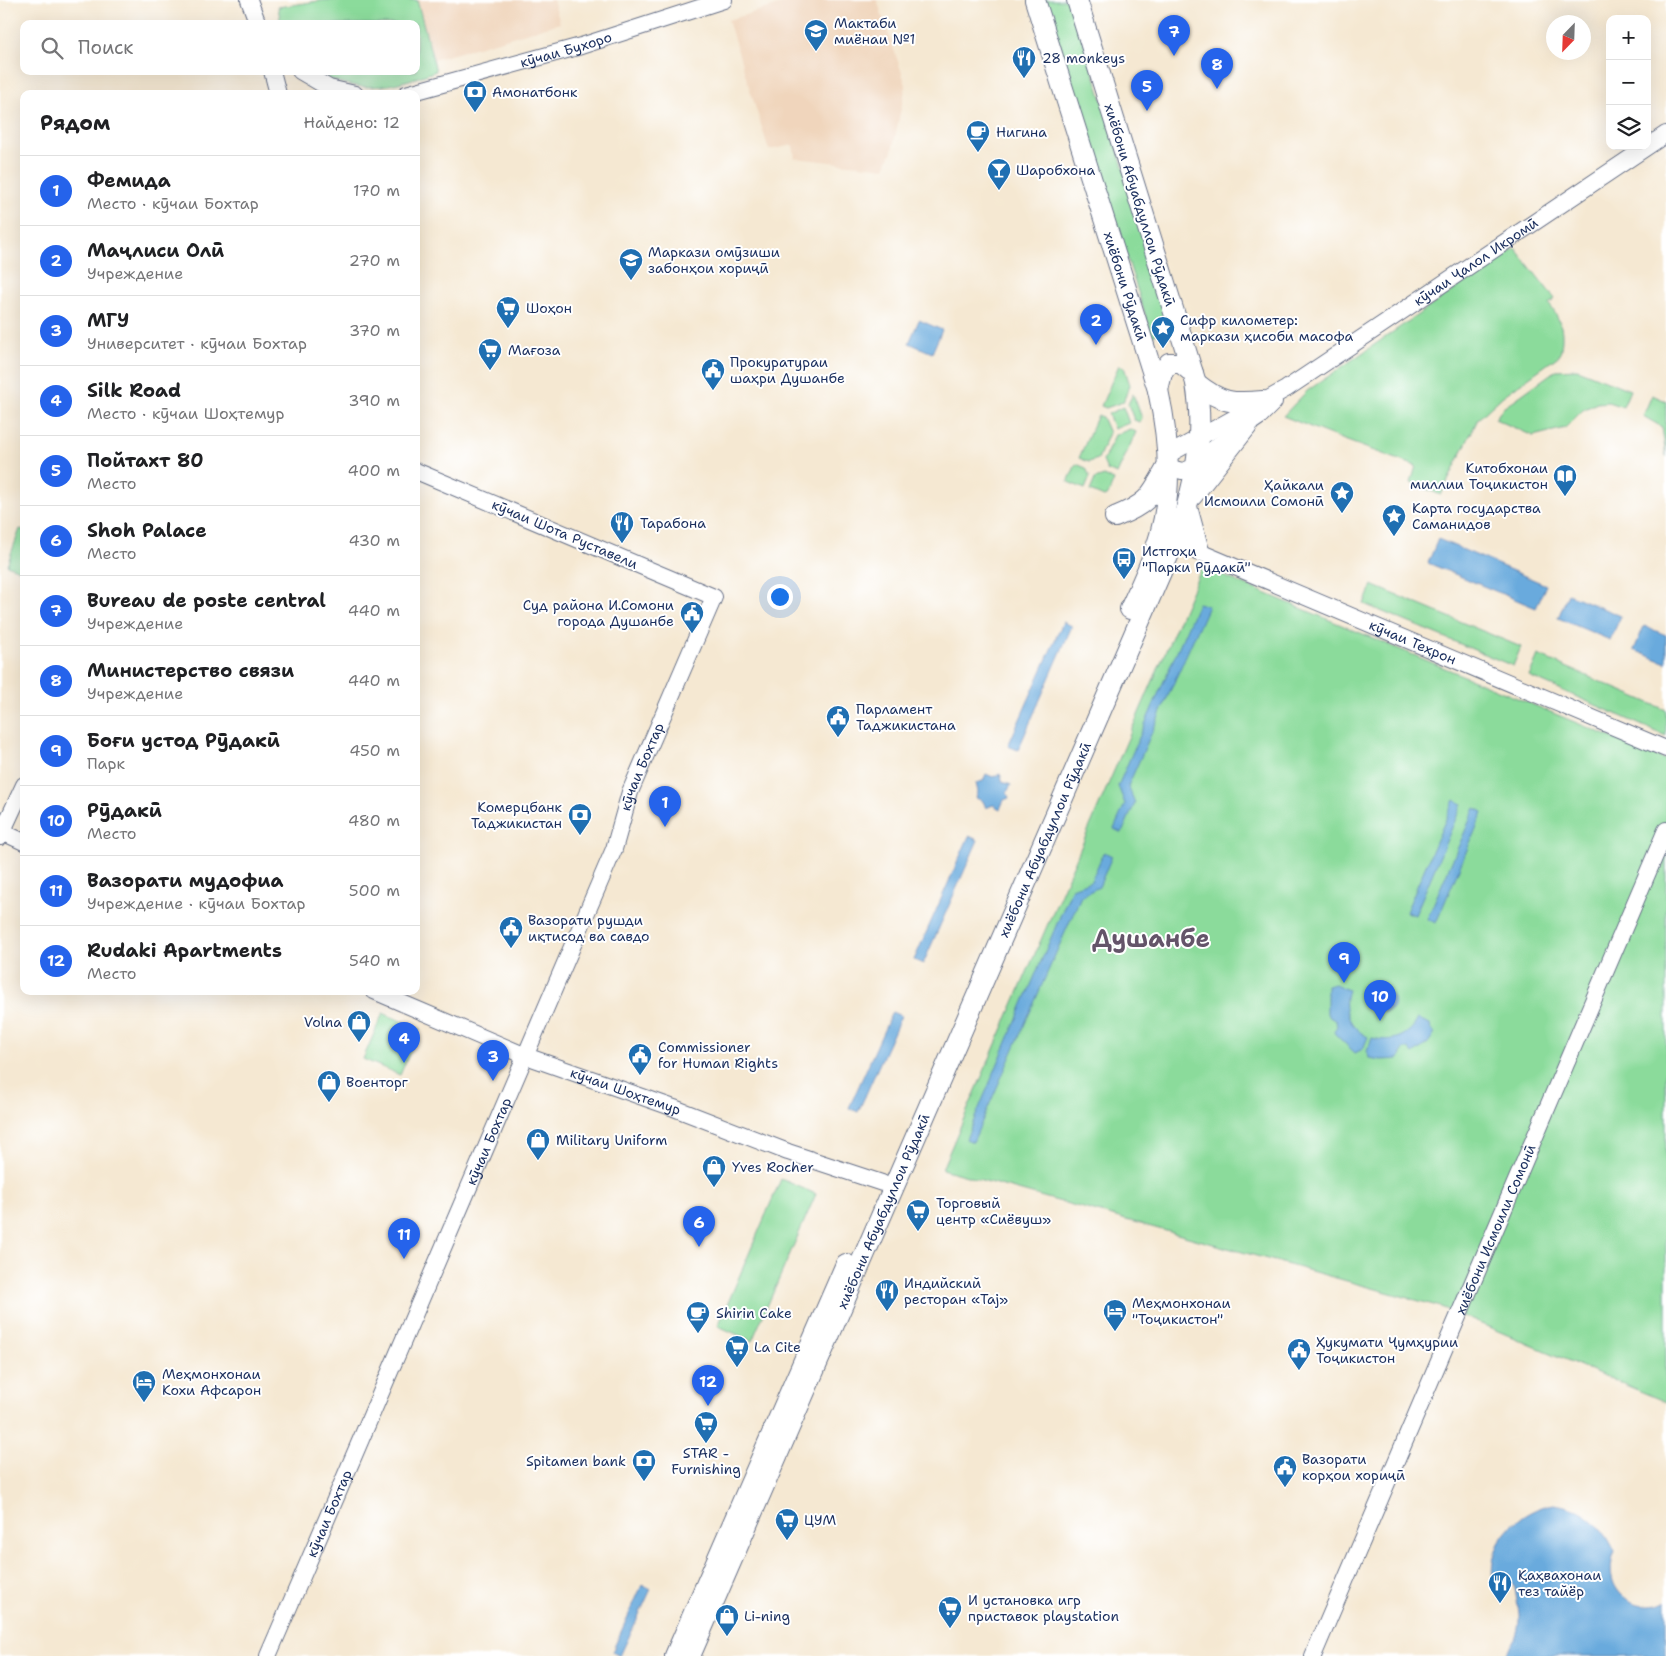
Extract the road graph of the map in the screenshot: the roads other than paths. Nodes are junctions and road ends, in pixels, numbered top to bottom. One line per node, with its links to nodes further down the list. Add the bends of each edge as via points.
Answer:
1 (250, 0): 5 (street)
2 (724, 0): 10 (street, кӯчаи Бухоро, via 580,46)
3 (1035, 0): 14 (highway, хиёбони Рӯдакӣ)
4 (1077, 0): 12 (highway, хиёбони Абуабдуллои Рӯдакӣ)
5 (257, 20)
6 (273, 75): 8 (street)
7 (307, 75): 9 (street)
8 (277, 90)
9 (338, 90)
10 (420, 90)
11 (1666, 134): 13 (street, кӯчаи Ҷалол Икромӣ)
12 (1194, 378): 14 (highway, via 1181,363 1169,363); 15 (highway, via 1223,401); 17 (highway, хиёбони Абуабдуллои Рӯдакӣ)
13 (1286, 389): 15 (street); 16 (street)
14 (1158, 390): 18 (highway, хиёбони Рӯдакӣ)
15 (1263, 401): 17 (street)
16 (1247, 426): 19 (street); 21 (highway)
17 (1200, 437): 18 (street); 19 (highway, хиёбони Абуабдуллои Рӯдакӣ)
18 (1167, 462): 19 (street, via 1182,471); 22 (highway, via 1147,501); 23 (highway, хиёбони Рӯдакӣ)
19 (1197, 463): 21 (highway, хиёбони Абуабдуллои Рӯдакӣ)
20 (420, 473): 26 (street, кӯчаи Шота Руставели)
21 (1189, 502): 23 (highway, хиёбони Абуабдуллои Рӯдакӣ); 24 (highway)
22 (1115, 517)
23 (1167, 539): 24 (street, кӯчаи Теҳрон); 25 (highway, хиёбони Рӯдакӣ); 37 (highway, хиёбони Абуабдуллои Рӯдакӣ)
24 (1199, 552): 27 (street, кӯчаи Теҳрон)
25 (1144, 576): 34 (highway, хиёбони Абуабдуллои Рӯдакӣ)
26 (714, 597): 33 (street, кӯчаи Бохтар, via 630,792 614,849)
27 (1666, 749)
28 (20, 793): 30 (street)
29 (1666, 830): 38 (street, хиёбони Исмоили Сомонӣ)
30 (1, 833): 31 (street)
31 (20, 840)
32 (383, 995): 33 (street, кӯчаи Шоҳтемур)
33 (526, 1056): 34 (street, кӯчаи Шоҳтемур); 35 (street, кӯчаи Бохтар)
34 (882, 1183): 36 (highway, хиёбони Абуабдуллои Рӯдакӣ)
35 (268, 1656)
36 (674, 1656)
37 (690, 1656)
38 (1314, 1656)

